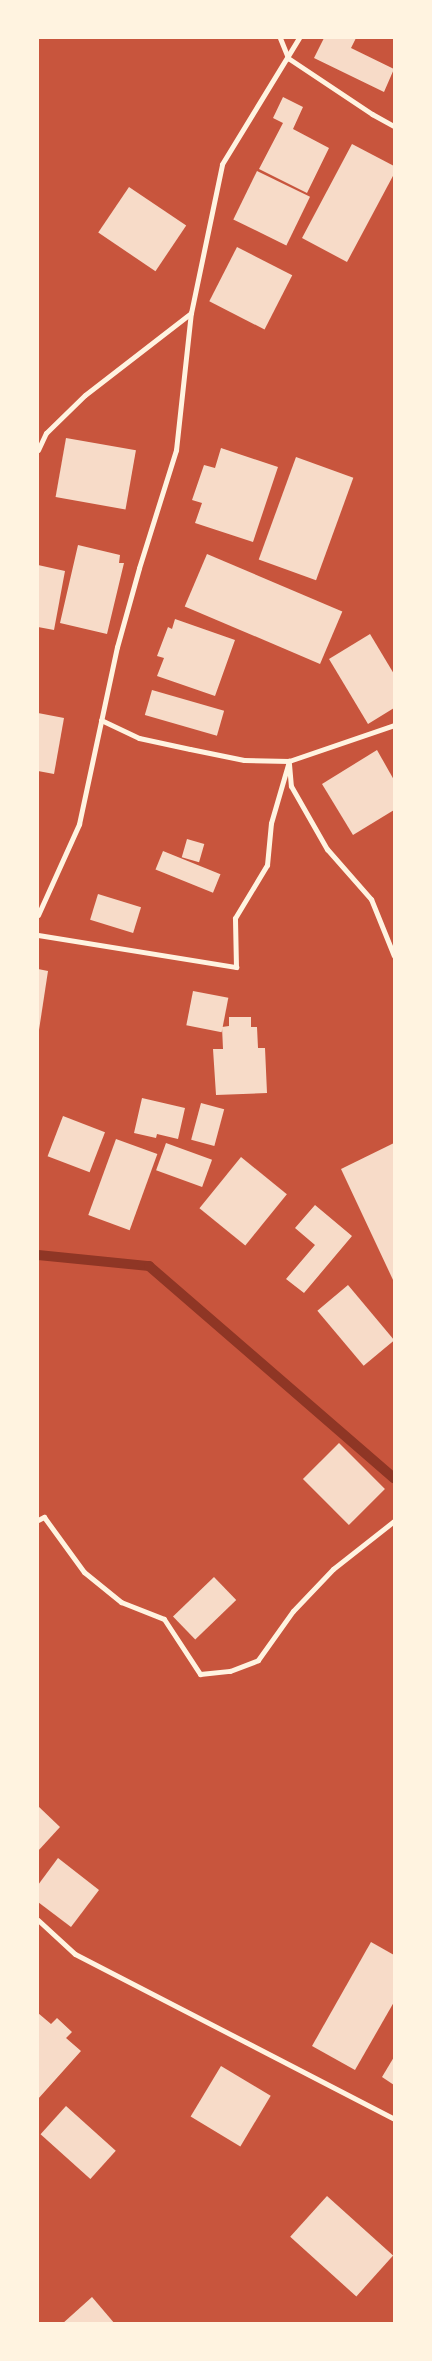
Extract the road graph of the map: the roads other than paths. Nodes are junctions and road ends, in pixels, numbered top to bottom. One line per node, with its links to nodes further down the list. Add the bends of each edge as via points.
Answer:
1 (280, 38): 3 (street)
2 (299, 38): 3 (street)
3 (288, 58): 4 (street); 5 (street, via 222,164)
4 (394, 126)
5 (192, 313): 6 (street, via 85,395 46,433); 7 (street, via 176,450 117,647)
6 (38, 450)
7 (102, 720): 9 (street, via 139,738 244,760); 10 (street, via 78,824)
8 (394, 725): 9 (street)
9 (289, 761): 11 (street, via 271,823 267,865 236,918 236,967); 12 (street, via 291,786 327,849 371,899)
10 (38, 915)
11 (38, 935)
12 (394, 956)
13 (38, 1520): 14 (street, via 44,1517 84,1572 121,1602 164,1619 200,1674 230,1671 258,1660 293,1611 333,1569)
14 (394, 1521)
15 (38, 1920): 16 (street, via 75,1954)
16 (394, 2119)

